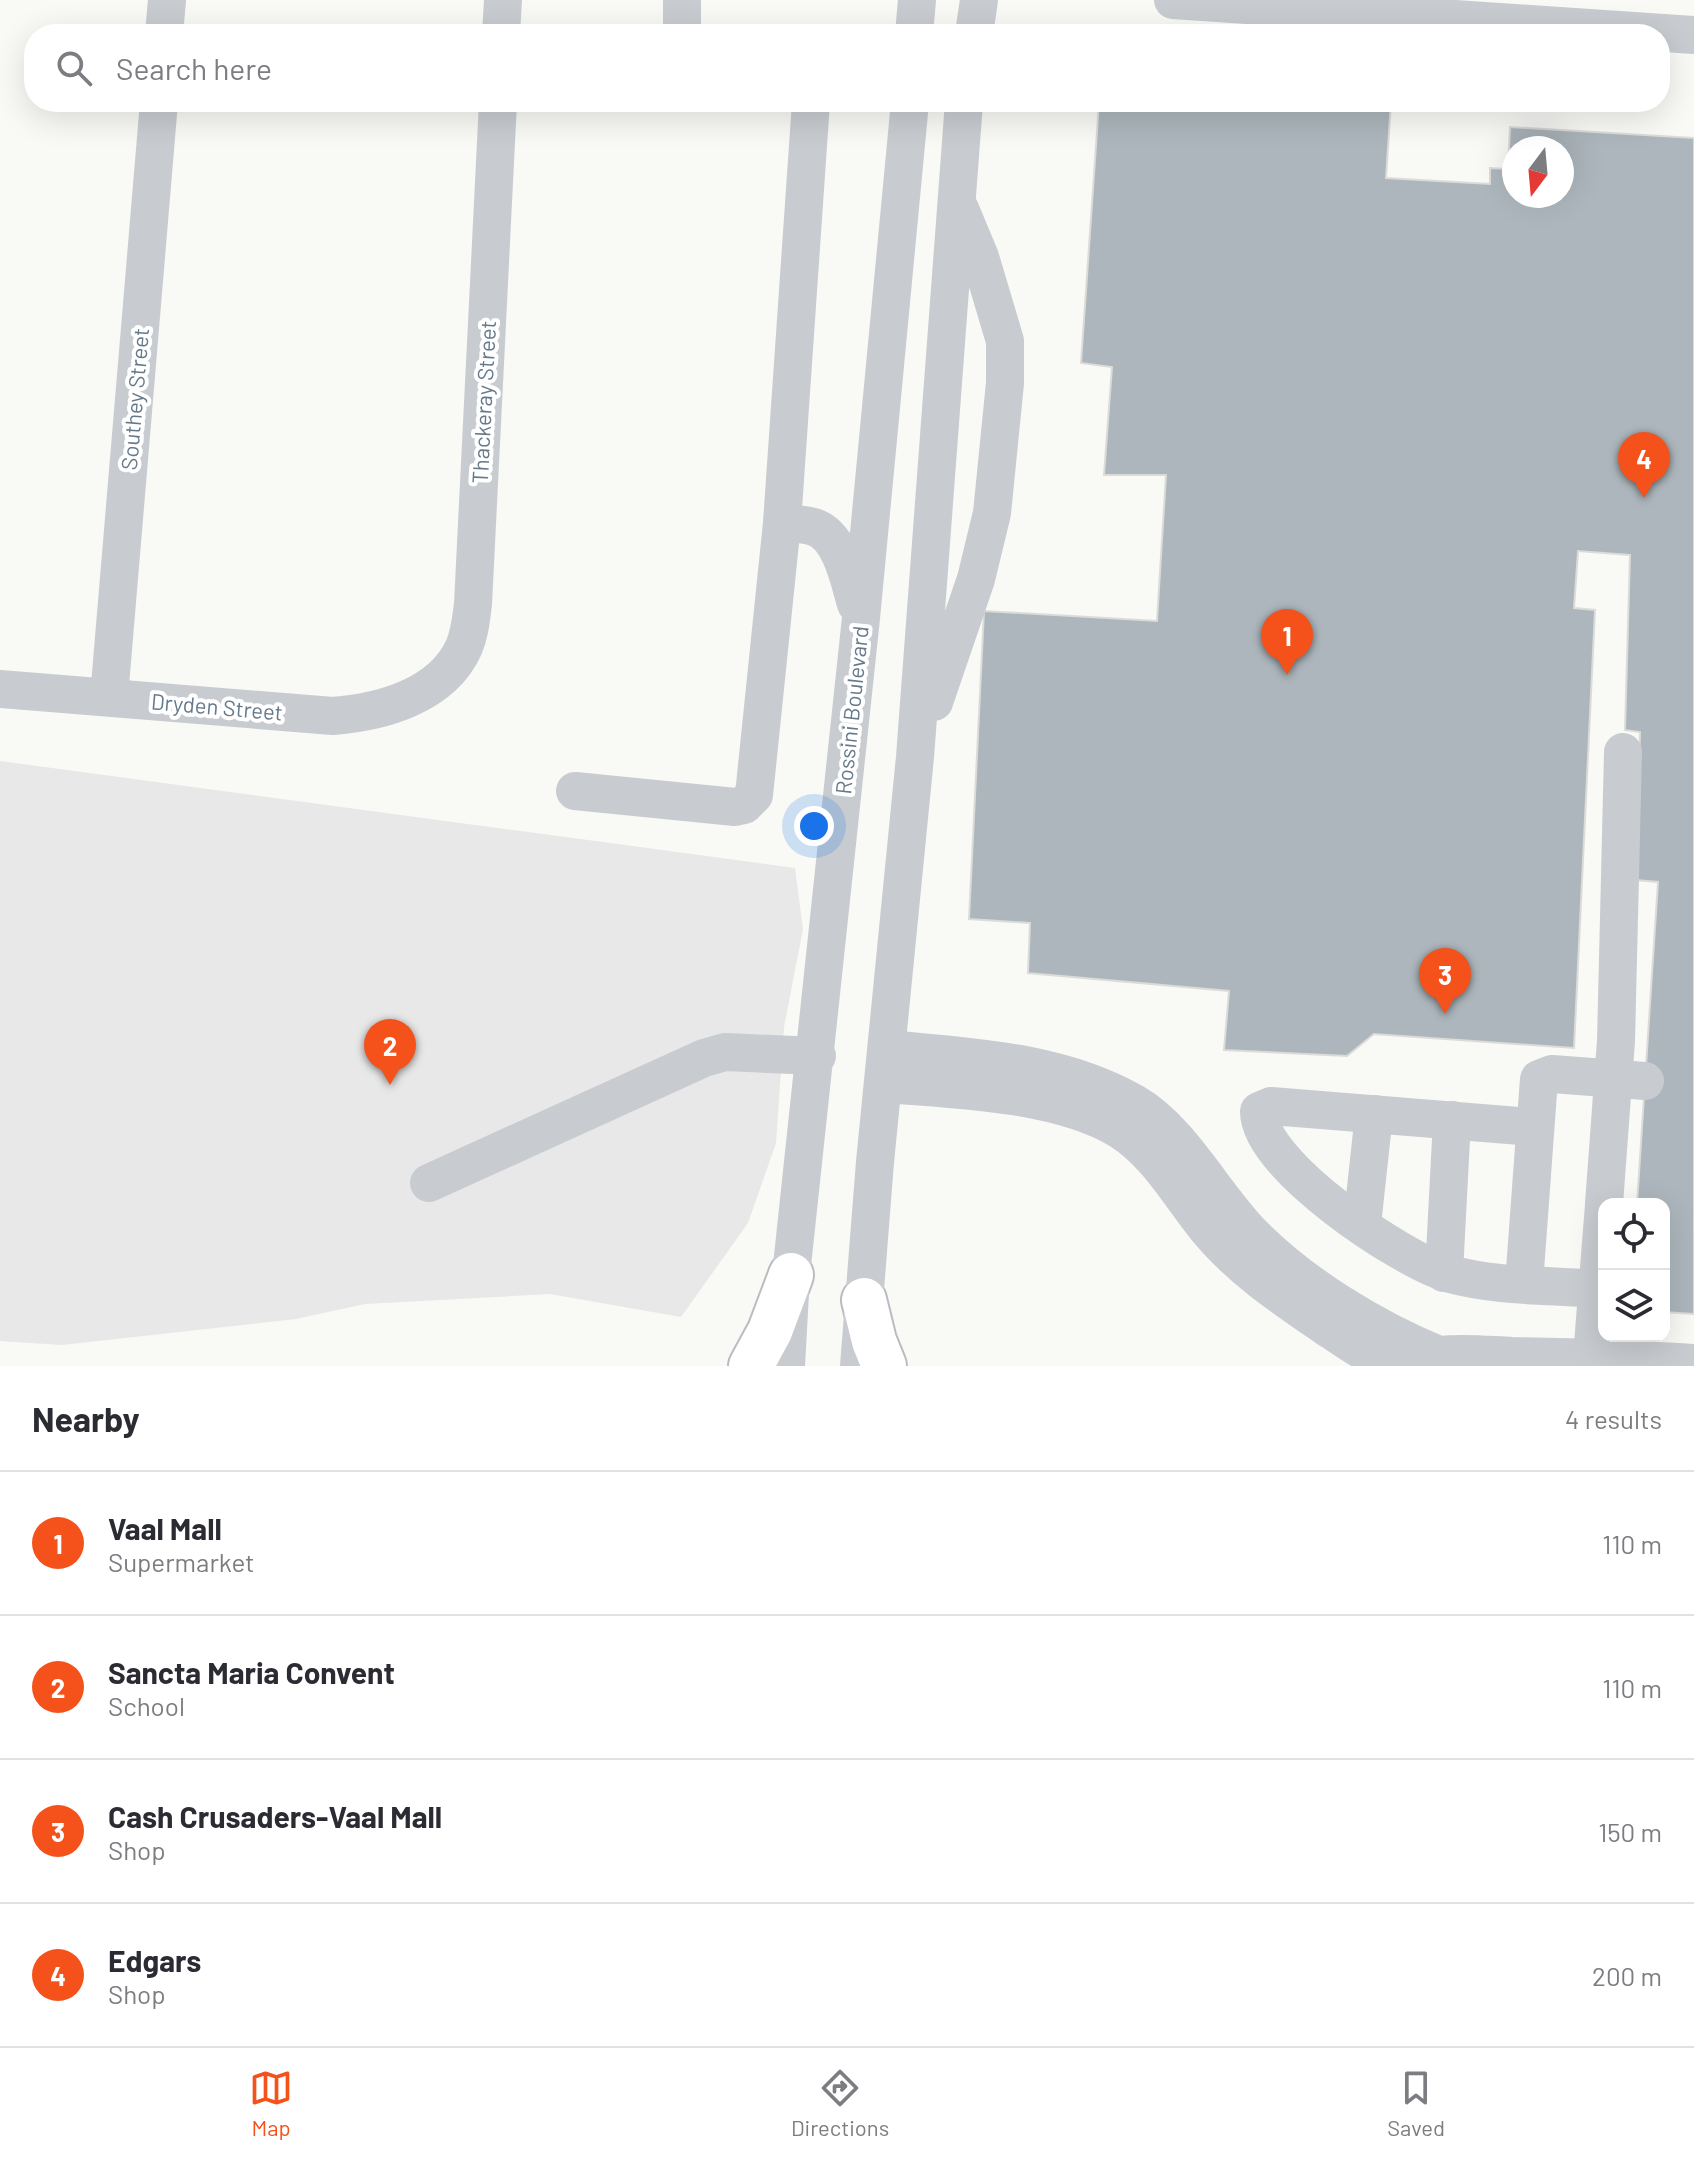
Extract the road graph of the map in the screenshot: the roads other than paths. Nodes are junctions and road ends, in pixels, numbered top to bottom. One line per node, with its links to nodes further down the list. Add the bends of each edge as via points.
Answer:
1 (167, 0): 8 (street)
2 (503, 0): 9 (street)
3 (682, 0): 10 (street)
4 (917, 0): 11 (street)
5 (979, 0): 12 (street)
6 (1173, 0): 7 (street)
7 (1211, 1): 13 (street)
8 (165, 24)
9 (502, 24)
10 (682, 24)
11 (915, 24)
12 (975, 24)
13 (1538, 24)
14 (1670, 33): 15 (street)
15 (1694, 35)
16 (158, 112): 26 (street, Southey Street)
17 (498, 112): 24 (street, Thackeray Street, via 473,604 463,649)
18 (810, 112): 22 (street)
19 (909, 112): 23 (street, Rossini Boulevard)
20 (963, 112): 21 (street)
21 (958, 203): 28 (street); 28 (street, via 1005,341 1003,409 992,513 976,579)
22 (782, 523): 23 (street, via 813,526 828,536 845,567); 29 (street, via 757,787 750,801 735,807)
23 (861, 618): 30 (street, Rossini Boulevard)
24 (429, 687): 26 (street, Dryden Street, via 367,713 333,716)
25 (0, 689): 26 (street, Dryden Street)
26 (109, 697)
27 (1623, 752): 32 (street)
28 (915, 757): 31 (street)
29 (575, 791)
30 (817, 1056): 36 (street, via 725,1052 704,1058); 40 (street, Rossini Boulevard)
31 (885, 1067): 43 (street); 44 (street, via 1007,1061 1087,1079 1137,1104 1162,1125 1253,1235 1283,1260 1323,1292 1401,1340 1439,1355)
32 (1629, 1080): 35 (street, via 1552,1074 1539,1079); 37 (street)
33 (1374, 1114): 34 (street); 38 (street); 38 (street, via 1271,1106 1259,1111 1283,1160 1320,1197)
34 (1452, 1120): 35 (street); 39 (street)
35 (1533, 1127): 41 (street)
36 (429, 1183)
37 (1605, 1198)
38 (1362, 1225): 39 (street)
39 (1444, 1273): 41 (street)
40 (791, 1275): 46 (main road); 47 (street, Rossini Boulevard)
41 (1524, 1284): 42 (street)
42 (1598, 1289): 44 (street)
43 (864, 1300): 48 (street); 49 (main road)
44 (1592, 1357): 45 (street)
45 (1694, 1363)
46 (751, 1366)
47 (786, 1366)
48 (859, 1366)
49 (884, 1366)

